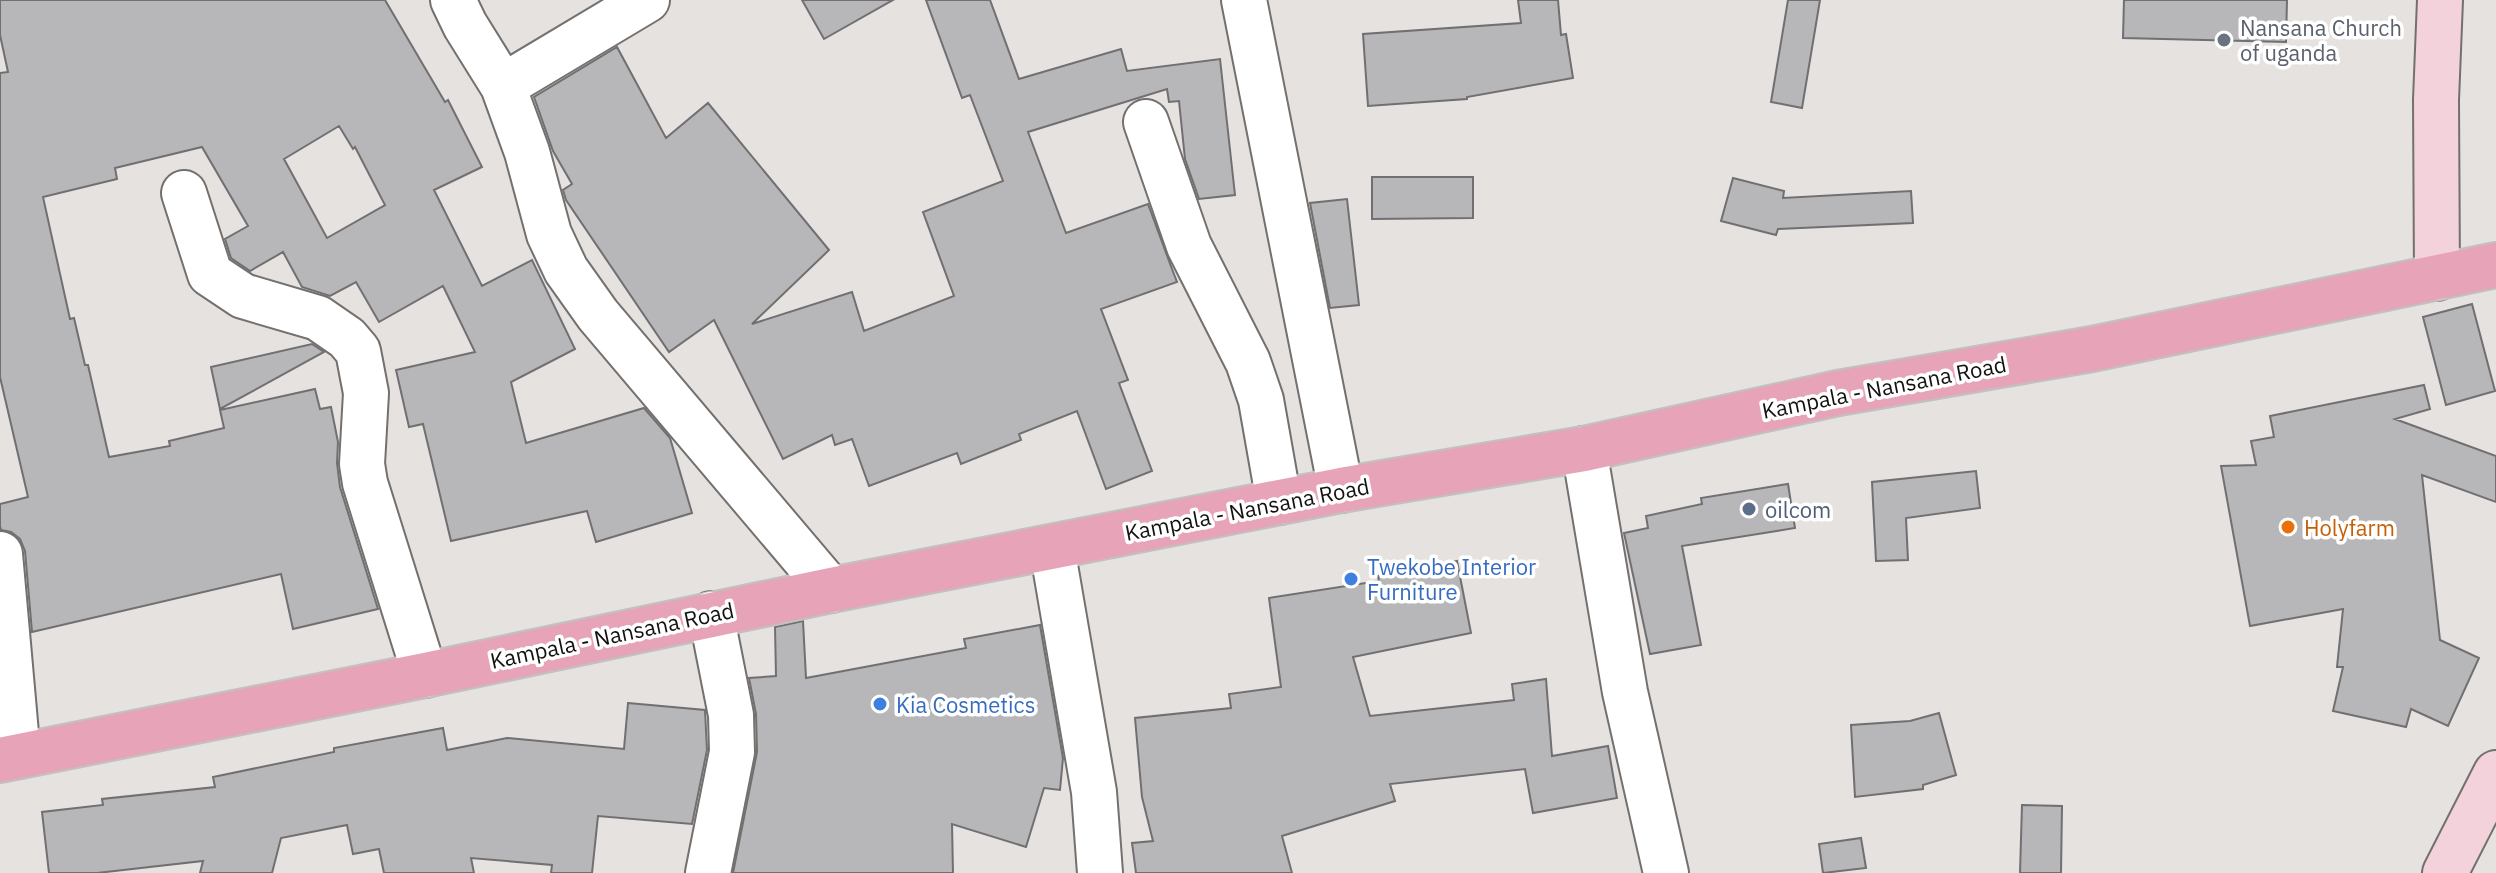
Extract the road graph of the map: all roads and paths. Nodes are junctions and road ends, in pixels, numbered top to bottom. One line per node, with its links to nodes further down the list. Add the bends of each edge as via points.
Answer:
1 (453, 0): 5 (street)
2 (647, 0): 5 (street)
3 (1244, 0): 11 (street)
4 (2440, 0): 9 (street)
5 (503, 86): 15 (street, via 549,234 566,270 598,315)
6 (1146, 122): 12 (street, via 1189,246 1248,362 1261,400)
7 (184, 193): 17 (street, via 210,274 243,296 318,318 358,351 366,393 365,483)
8 (2496, 265): 9 (main road, Kampala - Nansana Road)
9 (2437, 278): 10 (main road, Kampala - Nansana Road, via 2092,349 1838,393)
10 (1584, 449): 11 (main road, Kampala - Nansana Road); 22 (street, via 1625,692)
11 (1341, 490): 12 (main road, Kampala - Nansana Road)
12 (1279, 502): 13 (main road, Kampala - Nansana Road)
13 (1052, 548): 15 (main road, Kampala - Nansana Road); 21 (street, via 1094,792)
14 (0, 554): 18 (street)
15 (831, 590): 16 (main road, Kampala - Nansana Road)
16 (711, 614): 17 (main road, Kampala - Nansana Road); 20 (street, via 731,715 732,752)
17 (425, 675): 18 (main road, Kampala - Nansana Road)
18 (9, 758)
19 (2496, 773): 23 (street)
20 (708, 873)
21 (1100, 873)
22 (1666, 873)
23 (2445, 873)

